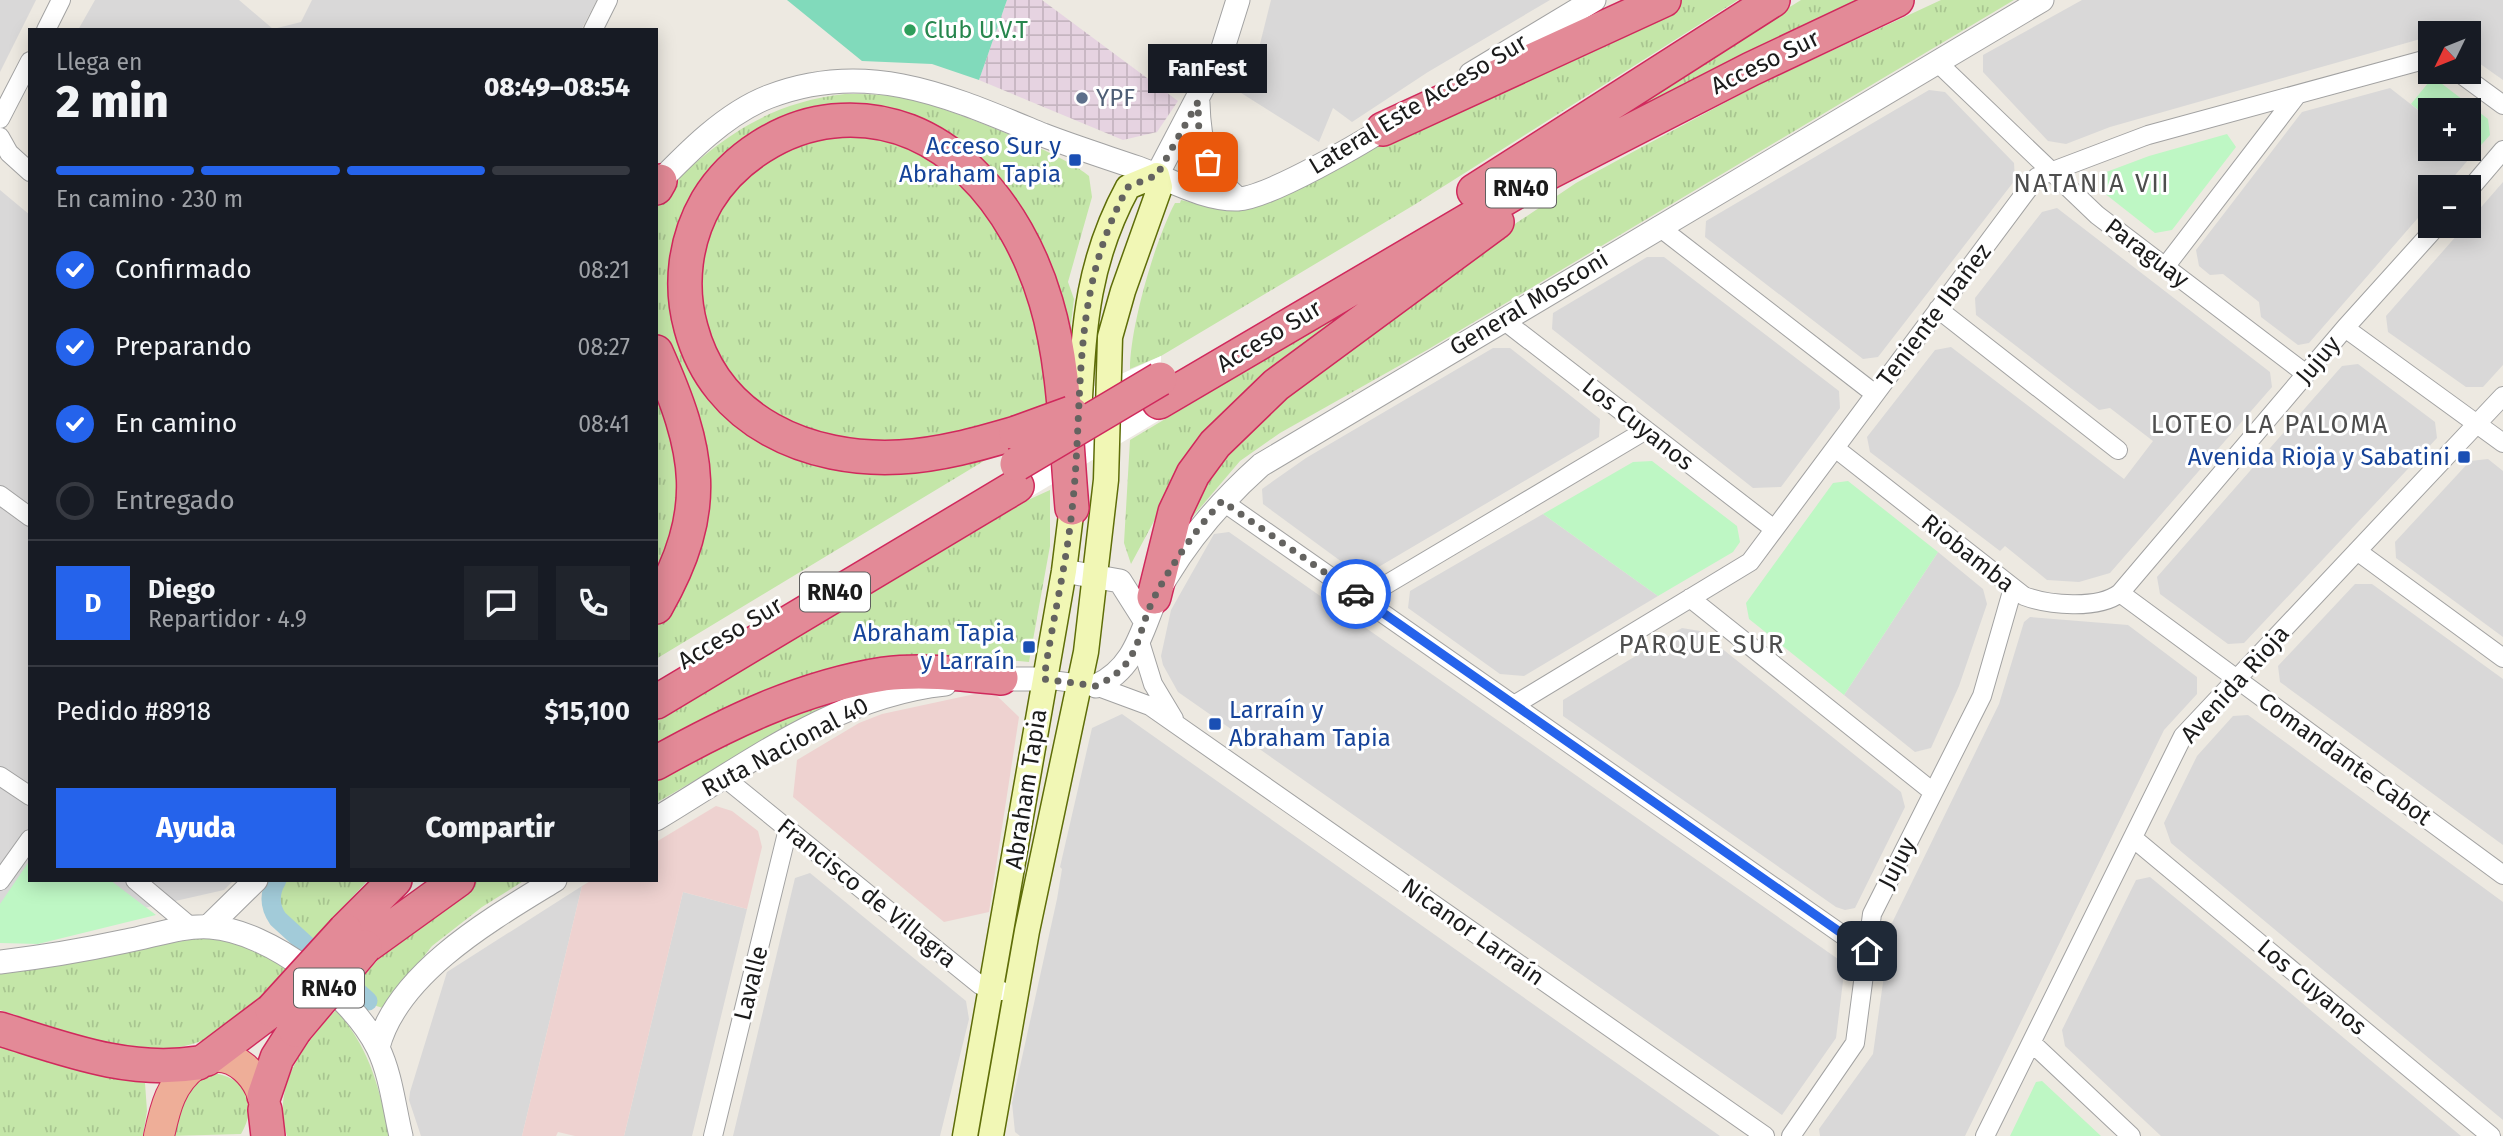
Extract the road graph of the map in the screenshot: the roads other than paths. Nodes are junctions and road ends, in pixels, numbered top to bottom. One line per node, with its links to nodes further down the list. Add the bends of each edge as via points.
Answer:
1 (61, 0): 9 (street)
2 (608, 0): 10 (street)
3 (1238, 0): 16 (street, Abraham Tapia, via 1222,51)
4 (1594, 0): 19 (street, Lateral Este Acceso Sur)
5 (1664, 0): 19 (highway)
6 (1773, 0): 41 (highway, Acceso Sur / RN40)
7 (1898, 0): 20 (highway, Acceso Sur / RN40)
8 (2042, 0): 11 (street, General Mosconi)
9 (47, 28)
10 (594, 28)
11 (1937, 62): 26 (street, Paraguay); 32 (street, General Mosconi)
12 (2418, 62): 15 (street, Teniente Ibañez)
13 (28, 65): 18 (street)
14 (2474, 84): 17 (street)
15 (2297, 95): 26 (street, Teniente Ibañez, via 2148,135); 34 (street)
16 (1198, 102): 27 (street, Abraham Tapia); 31 (street, via 1199,136 1208,162 1224,188)
17 (2503, 106)
18 (0, 119)
19 (1383, 129): 31 (street, Lateral Este Acceso Sur, via 1264,194)
20 (1625, 133): 41 (highway, Acceso Sur / RN40); 64 (highway, via 1325,348 1229,429 1183,492)
21 (0, 136): 23 (street)
22 (2503, 150): 28 (street)
23 (4, 153): 25 (street)
24 (1108, 158): 27 (street, Lateral Este Acceso Sur); 29 (street, Lateral Este Acceso Sur, via 928,89 873,80 839,81 787,91 747,108 711,134); 30 (street)
25 (28, 171)
26 (2052, 172): 34 (street, Paraguay, via 2097,215); 35 (street, Teniente Ibañez, via 2037,177)
27 (1157, 175): 30 (main road); 31 (street, Lateral Este Acceso Sur); 38 (main road, Abraham Tapia, via 1160,187)
28 (2481, 176)
29 (658, 184)
30 (1128, 187): 38 (main road, via 1133,202 1110,282); 53 (main road, Abraham Tapia, via 1090,284 1080,347)
31 (1238, 199)
32 (1658, 226): 36 (street, General Mosconi); 43 (street)
33 (2426, 238): 37 (street, Jujuy)
34 (2165, 267): 40 (street, Paraguay)
35 (1938, 309): 43 (street, Teniente Ibañez); 49 (street)
36 (1502, 319): 46 (street, Los Cuyanos); 52 (street, General Mosconi, via 1281,452)
37 (2345, 328): 40 (street, Jujuy); 45 (street)
38 (1110, 337): 58 (main road, Abraham Tapia, via 1107,480)
39 (658, 359): 42 (highway)
40 (2306, 374): 60 (street, Jujuy)
41 (1154, 390): 50 (highway, Acceso Sur / RN40); 50 (highway, bridge)
42 (667, 393): 63 (highway, via 694,462 694,500 684,548)
43 (1875, 394): 48 (street, Teniente Ibañez)
44 (2503, 396): 45 (street, Avenida Rioja)
45 (2477, 424): 47 (street); 56 (street, Avenida Rioja)
46 (1646, 430): 55 (street, Los Cuyanos); 62 (street)
47 (2503, 443)
48 (1835, 448): 55 (street, Teniente Ibañez); 59 (street, Riobamba)
49 (2118, 450)
50 (1017, 461): 53 (highway, via 944,452 883,457 827,452 751,420 725,394 704,361 694,339 685,295 692,235 708,201 728,174 755,150 787,133 842,120 881,122 915,132 968,168 1008,218 1046,302); 66 (highway, Acceso Sur / RN40); 71 (highway, Acceso Sur / RN40)
51 (0, 495): 54 (street)
52 (1222, 501): 62 (street); 64 (street, General Mosconi, via 1193,536)
53 (1072, 508): 57 (main road, Abraham Tapia)
54 (28, 516)
55 (1774, 530): 61 (street, Teniente Ibañez, via 1750,562)
56 (2357, 551): 65 (street); 69 (street, Avenida Rioja)
57 (1064, 571): 58 (street, Nicanor Larraín); 68 (main road, Abraham Tapia)
58 (1095, 574): 64 (street, Nicanor Larraín, via 1120,581); 70 (main road, Abraham Tapia)
59 (2013, 588): 60 (street, Riobamba, via 2028,598 2059,602 2106,600); 77 (street, Jujuy, via 1982,696)
60 (2120, 593): 69 (street, Comandante Cabot)
61 (1690, 598): 72 (street, Teniente Ibañez); 77 (street)
62 (1362, 599): 72 (street)
63 (658, 603)
64 (1147, 620): 70 (street, General Mosconi, via 1123,667); 73 (street, Nicanor Larraín, via 1153,684)
65 (2503, 658)
66 (658, 678)
67 (1001, 678): 68 (street, Ruta Nacional 40); 74 (highway, via 886,674 843,683 746,715); 76 (street, Ruta Nacional 40, via 933,685 867,701 817,724)
68 (1044, 679): 70 (street, Nicanor Larraín); 95 (main road, Abraham Tapia)
69 (2237, 679): 81 (street, Avenida Rioja, via 2183,736); 83 (street, Comandante Cabot)
70 (1088, 684): 73 (street, Nicanor Larraín, via 1137,699); 96 (main road, Abraham Tapia)
71 (658, 701)
72 (1514, 705): 93 (street)
73 (1180, 727): 108 (street, Nicanor Larraín)
74 (658, 762)
75 (0, 776): 78 (street)
76 (725, 778): 79 (street, Ruta Nacional 40); 80 (street, Francisco de Villagra)
77 (1933, 792): 93 (street, Jujuy, via 1872,914)
78 (28, 795)
79 (658, 818)
80 (788, 829): 95 (street, Francisco de Villagra, via 979,985); 105 (street, Lavalle)
81 (2133, 838): 99 (street, Avenida Rioja); 112 (street, Los Cuyanos)
82 (28, 842): 84 (street)
83 (2503, 875)
84 (0, 881)
85 (138, 882): 91 (street)
86 (254, 882): 91 (street)
87 (394, 882): 92 (highway, RN40)
88 (426, 882): 92 (highway, RN40)
89 (455, 882): 92 (highway)
90 (552, 882): 100 (street, via 459,941 442,957 387,1023)
91 (200, 927): 94 (street); 100 (street, via 248,936 294,960 336,996)
92 (355, 939): 97 (highway, RN40, bridge)
93 (1867, 951): 109 (street, Jujuy, via 1855,1043)
94 (0, 962)
95 (991, 988): 96 (street, Francisco de Villagra); 106 (main road, Abraham Tapia)
96 (1016, 994): 107 (main road, Abraham Tapia)
97 (284, 1020): 101 (highway, RN40); 102 (highway, RN40)
98 (0, 1029): 101 (highway, via 115,1062 153,1066)
99 (2032, 1043): 110 (street, Avenida Rioja); 111 (street)
100 (378, 1047): 104 (street)
101 (202, 1061): 102 (highway, RN40, via 228,1059 251,1074); 103 (highway, RN40, via 180,1080 168,1099)
102 (263, 1119)
103 (159, 1136)
104 (401, 1136)
105 (713, 1136)
106 (965, 1136)
107 (990, 1136)
108 (1765, 1136)
109 (1791, 1136)
110 (1985, 1136)
111 (2131, 1136)
112 (2491, 1136)

